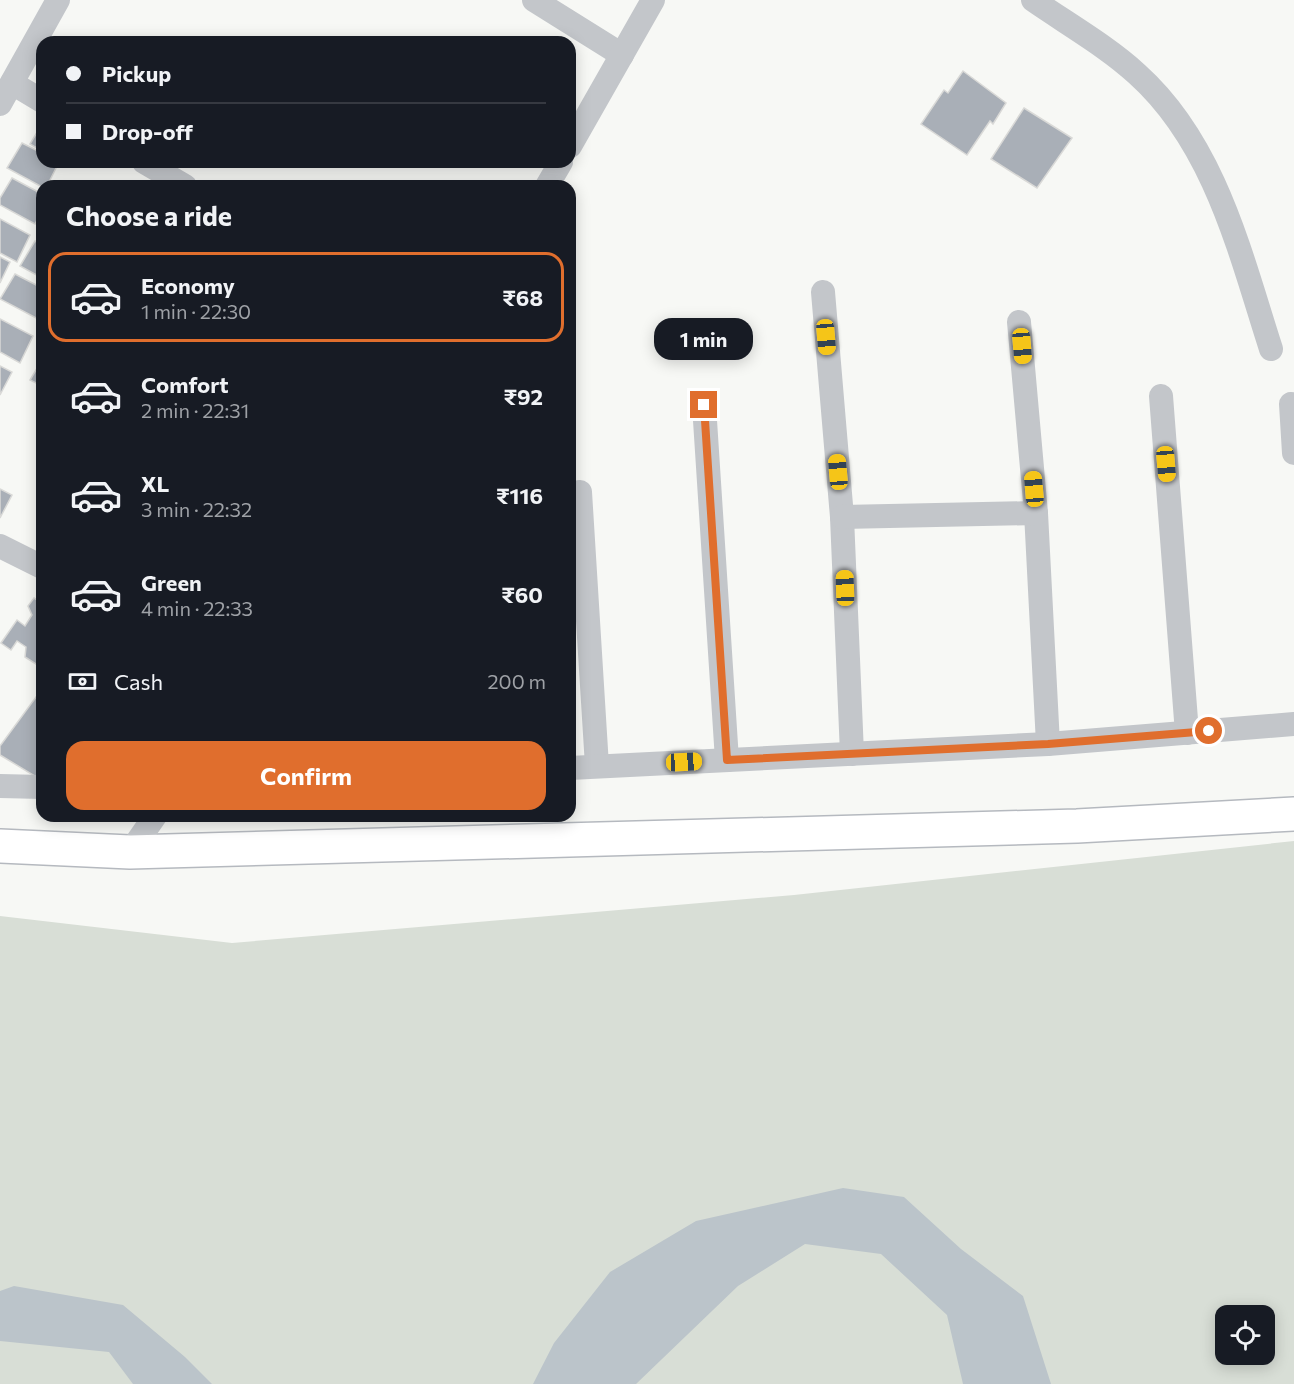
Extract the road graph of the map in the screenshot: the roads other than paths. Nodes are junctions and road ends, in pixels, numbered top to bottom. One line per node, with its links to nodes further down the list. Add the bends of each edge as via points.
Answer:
1 (58, 0): 5 (street)
2 (534, 0): 7 (street)
3 (653, 0): 7 (street)
4 (1033, 0): 16 (street, via 1137,74 1180,122 1210,174)
5 (38, 36)
6 (36, 40): 8 (street)
7 (622, 55): 11 (street)
8 (12, 83): 9 (street); 10 (street)
9 (36, 97)
10 (0, 105)
11 (576, 136)
12 (154, 168): 13 (street)
13 (175, 180)
14 (823, 292): 23 (street)
15 (1019, 322): 22 (street)
16 (1271, 349)
17 (1161, 396): 27 (street)
18 (1291, 404): 20 (street)
19 (704, 405): 30 (street)
20 (1294, 453)
21 (580, 492): 31 (street)
22 (1036, 513): 23 (street); 28 (street)
23 (842, 517): 29 (street)
24 (0, 546): 25 (street)
25 (36, 564)
26 (1294, 724): 27 (street)
27 (1187, 733): 28 (street)
28 (1048, 744): 29 (street)
29 (852, 753): 30 (street)
30 (727, 760): 31 (street)
31 (597, 766): 32 (street)
32 (576, 768)
33 (0, 786): 34 (street)
34 (36, 787)
35 (1294, 814): 38 (main road, via 1077,826)
36 (151, 822): 38 (street)
37 (0, 846): 38 (main road)
38 (130, 852)

